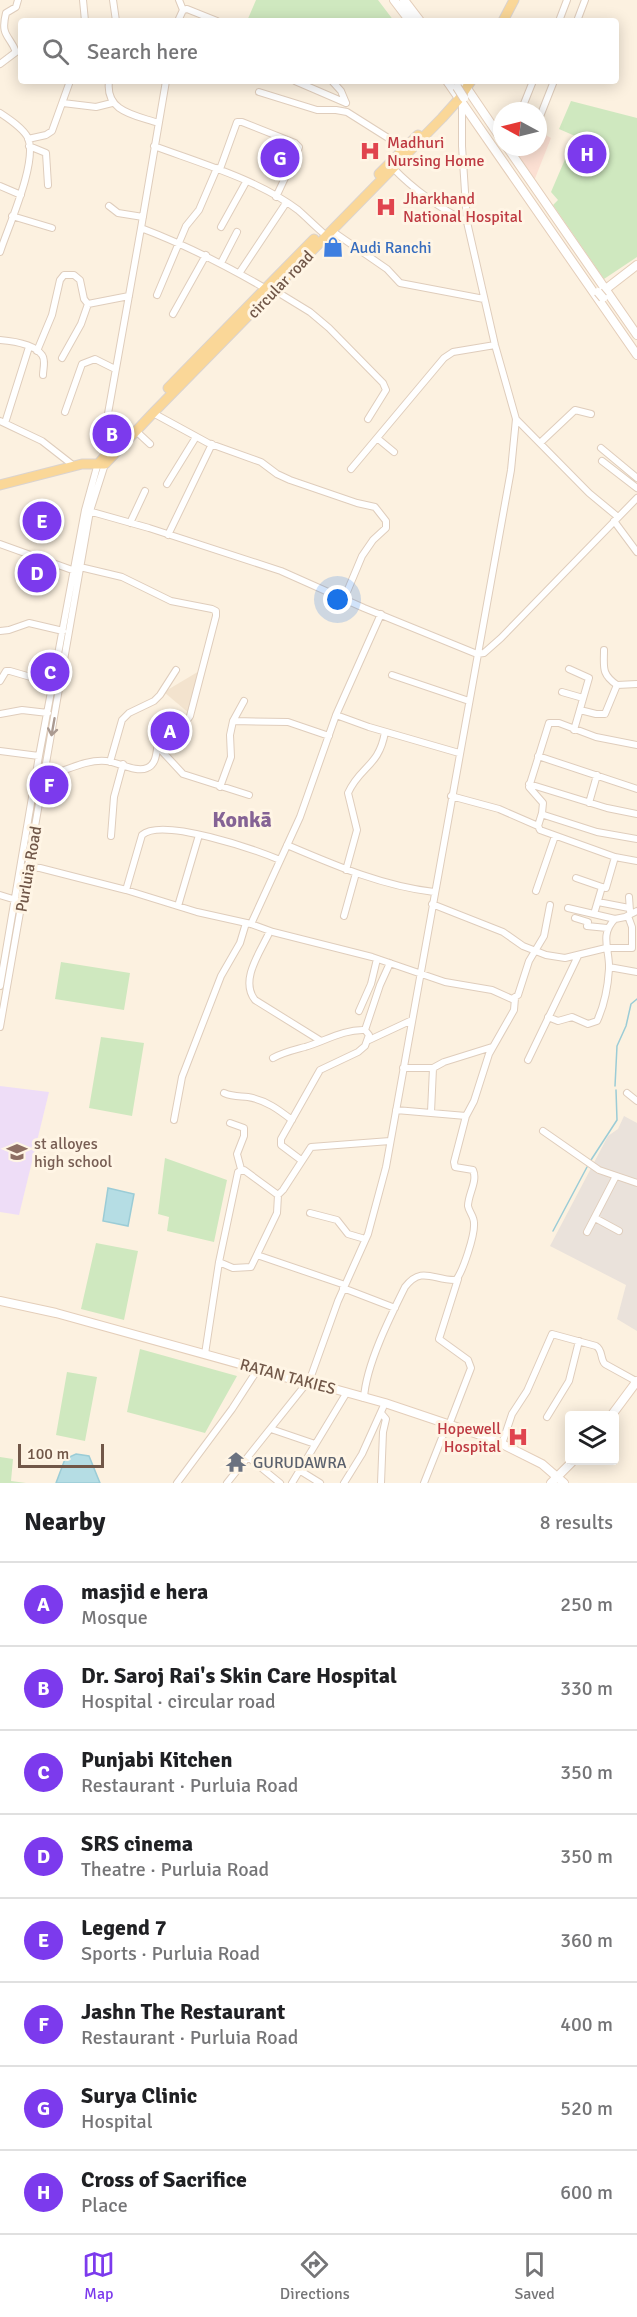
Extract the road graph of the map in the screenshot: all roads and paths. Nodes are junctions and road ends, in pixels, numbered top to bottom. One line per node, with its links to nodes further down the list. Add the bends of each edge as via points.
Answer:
1 (18, 0): 26 (street, via 16,7 6,13 3,31 16,52)
2 (83, 0): 14 (street)
3 (113, 0): 15 (street)
4 (179, 0): 13 (street)
5 (389, 0): 18 (street)
6 (394, 0): 19 (street)
7 (400, 0): 20 (street)
8 (404, 0): 21 (street)
9 (508, 0): 22 (main road)
10 (514, 0): 23 (main road)
11 (567, 0): 24 (street)
12 (585, 0): 25 (street)
13 (183, 10): 16 (street); 17 (street)
14 (85, 18)
15 (116, 18)
16 (179, 18)
17 (208, 18)
18 (403, 18)
19 (408, 18)
20 (415, 18)
21 (416, 18)
22 (499, 18)
23 (505, 18)
24 (560, 18)
25 (578, 18)
26 (0, 64)
27 (69, 84): 39 (street)
28 (109, 84): 36 (street)
29 (164, 84): 43 (street, Purluia Road)
30 (302, 84): 40 (street)
31 (335, 84): 40 (street)
32 (532, 84): 37 (street)
33 (553, 84): 38 (street)
34 (461, 88): 44 (street); 45 (street); 48 (main road, circular road); 51 (main road, circular road); 62 (street); 76 (street)
35 (259, 92): 41 (street, via 317,110)
36 (112, 102): 39 (street, via 96,107); 43 (street)
37 (525, 102)
38 (546, 102)
39 (63, 103): 46 (street, via 52,131)
40 (346, 103): 41 (street)
41 (347, 112): 48 (street)
42 (0, 113): 46 (street, via 15,124)
43 (158, 123): 47 (street, Purluia Road)
44 (493, 126)
45 (493, 134)
46 (29, 143): 54 (street, via 46,153); 56 (street)
47 (154, 146): 52 (street); 61 (street, Purluia Road)
48 (404, 148): 66 (main road, circular road)
49 (508, 156): 76 (street)
50 (513, 156): 76 (street)
51 (393, 168): 62 (street); 66 (main road, circular road)
52 (219, 169): 53 (street); 57 (street, via 237,122 295,143 298,150); 69 (street)
53 (246, 182): 57 (street); 63 (street)
54 (48, 185)
55 (0, 186): 56 (street)
56 (21, 195): 60 (street)
57 (276, 197): 58 (street)
58 (286, 203): 66 (street); 74 (street)
59 (109, 206): 61 (street, via 118,213)
60 (12, 216): 64 (street); 68 (street)
61 (143, 217): 65 (street, Purluia Road)
62 (467, 222): 79 (street)
63 (221, 227)
64 (52, 228)
65 (141, 228): 69 (street); 78 (street, Purluia Road)
66 (327, 231): 75 (main road, circular road); 79 (street, via 387,269 400,283)
67 (237, 232): 72 (street)
68 (3, 233): 70 (street)
69 (178, 242): 71 (street); 77 (street)
70 (0, 252)
71 (206, 255): 72 (street); 81 (street)
72 (221, 263): 74 (street)
73 (637, 265): 76 (street)
74 (240, 272): 75 (street)
75 (271, 290): 94 (main road, circular road); 96 (street, via 323,322 383,383 384,395); 107 (main road, circular road)
76 (602, 294): 82 (street); 84 (street); 87 (street); 89 (street)
77 (158, 295)
78 (129, 296): 80 (street); 91 (street, Purluia Road)
79 (484, 299): 85 (street)
80 (88, 304): 88 (street, via 78,277 62,276); 90 (street)
81 (174, 314)
82 (637, 335)
83 (0, 340): 86 (street)
84 (637, 341)
85 (495, 345): 97 (street); 101 (street, via 453,352 444,358)
86 (29, 347): 88 (street); 98 (street)
87 (637, 348)
88 (37, 351): 92 (street, via 44,360)
89 (637, 355)
90 (62, 358)
91 (115, 369): 93 (street, via 94,358 82,364); 107 (street, Purluia Road)
92 (43, 375)
93 (65, 412)
94 (153, 412): 99 (main road, circular road); 100 (street)
95 (591, 414): 102 (street, via 575,411)
96 (368, 419)
97 (516, 419): 102 (street); 129 (street, via 511,470)
98 (3, 422): 109 (street, via 42,441)
99 (136, 431): 103 (street); 107 (main road, circular road)
100 (196, 437): 104 (street); 112 (street)
101 (377, 438): 106 (street); 110 (street)
102 (540, 443): 118 (street)
103 (150, 444)
104 (212, 444): 120 (street); 124 (street, via 261,462 290,480 379,511 386,528 362,556)
105 (601, 448): 111 (street)
106 (394, 452)
107 (103, 461): 109 (main road); 117 (street, Purluia Road)
108 (602, 461): 114 (street)
109 (74, 466): 113 (main road)
110 (351, 469)
111 (637, 478)
112 (167, 484)
113 (0, 485)
114 (637, 488)
115 (145, 490): 119 (street)
116 (637, 498): 118 (street)
117 (88, 511): 119 (street); 123 (street, Purluia Road)
118 (616, 519): 122 (street); 129 (street, via 493,646)
119 (130, 523): 120 (street)
120 (168, 535): 124 (street, via 268,566)
121 (0, 544): 123 (street)
122 (637, 552)
123 (77, 569): 127 (street, Purluia Road); 134 (street, Purluia Road); 150 (street, via 123,577 171,601 216,611 190,716 183,726 163,735)
124 (344, 599): 125 (street)
125 (381, 614): 129 (street); 144 (street)
126 (0, 631): 127 (street, via 29,623)
127 (63, 631): 134 (street, Purluia Road)
128 (604, 650): 136 (street, via 606,677)
129 (477, 654): 140 (street)
130 (569, 669): 138 (street, via 589,678)
131 (176, 670): 155 (street, via 154,701 122,720)
132 (392, 675): 140 (street)
133 (0, 681): 134 (street, via 10,671)
134 (57, 684): 142 (street, Purluia Road); 159 (street, Purluia Road, one-way to 159)
135 (637, 684): 136 (street)
136 (616, 685): 141 (street, via 605,714)
137 (562, 692): 138 (street)
138 (583, 698): 141 (street)
139 (244, 701): 145 (street)
140 (469, 701): 152 (street)
141 (580, 710): 146 (street)
142 (48, 713): 143 (street, via 22,710); 153 (street, Purluia Road)
143 (0, 714)
144 (336, 715): 147 (street); 148 (street)
145 (233, 721): 148 (street, via 288,722); 161 (street, via 231,757)
146 (574, 730): 149 (street); 154 (street, via 549,723)
147 (385, 732): 152 (street); 178 (street, via 375,760 348,793 357,830)
148 (329, 736): 173 (street)
149 (637, 745)
150 (158, 747): 156 (street, via 150,767); 161 (street, via 183,774)
151 (0, 751): 153 (street)
152 (459, 753): 164 (street)
153 (39, 756): 158 (street, Purluia Road)
154 (538, 756): 157 (street); 160 (street)
155 (110, 762): 156 (street); 159 (street, via 87,763)
156 (123, 764): 170 (street, via 114,797)
157 (597, 775): 162 (street); 165 (street)
158 (36, 776): 159 (street); 177 (street, Purluia Road)
159 (44, 777): 177 (street, Purluia Road)
160 (529, 784): 165 (street); 166 (street, via 543,803)
161 (220, 787): 163 (street)
162 (637, 789)
163 (249, 795)
164 (452, 796): 168 (street, via 499,808); 184 (street)
165 (589, 803): 167 (street)
166 (542, 813): 168 (street); 172 (street, via 597,832)
167 (637, 814)
168 (538, 826): 171 (street)
169 (199, 835): 175 (street, via 246,846); 182 (street, via 156,829 145,832); 190 (street)
170 (111, 836)
171 (555, 836): 174 (street); 183 (street)
172 (637, 839)
173 (287, 845): 175 (street); 178 (street)
174 (615, 857): 176 (street); 181 (street, via 606,888)
175 (280, 860): 199 (street)
176 (637, 861)
177 (24, 868): 182 (street, via 40,868); 187 (street, Purluia Road); 215 (street, Purluia Road)
178 (346, 870): 179 (street)
179 (356, 873): 184 (street); 196 (street)
180 (576, 878): 181 (street)
181 (602, 887): 188 (street)
182 (126, 890): 190 (street)
183 (536, 891)
184 (434, 892): 189 (street)
185 (0, 895): 187 (street)
186 (628, 897): 194 (street)
187 (16, 900): 210 (street, Purluia Road)
188 (598, 902): 194 (street); 195 (street)
189 (432, 904): 203 (street, via 503,932); 209 (street)
190 (178, 906): 199 (street)
191 (550, 906): 203 (street, via 546,930)
192 (568, 908): 195 (street)
193 (637, 911): 194 (street)
194 (629, 913): 198 (street); 202 (street, via 632,948)
195 (594, 914): 198 (street)
196 (344, 916)
197 (575, 918): 200 (street, via 588,922 587,926)
198 (615, 919): 200 (street)
199 (248, 924): 201 (street); 230 (street, via 221,976 182,1077)
200 (607, 928): 202 (street)
201 (270, 931): 205 (street); 217 (street, via 249,981 250,993)
202 (607, 949): 204 (street); 207 (street)
203 (534, 952): 204 (street, via 554,957); 211 (street)
204 (578, 956): 213 (street)
205 (377, 959): 206 (street); 212 (street)
206 (390, 963): 209 (street); 216 (street)
207 (609, 967): 208 (street); 213 (street, via 597,1021 588,1024 572,1017)
208 (637, 972)
209 (420, 975): 211 (street); 214 (street)
210 (0, 986)
211 (515, 998): 219 (street, via 514,1010)
212 (359, 1011)
213 (548, 1017): 221 (street)
214 (412, 1020): 218 (street); 222 (street)
215 (0, 1027)
216 (365, 1030): 217 (street); 218 (street)
217 (321, 1041): 220 (street)
218 (368, 1041): 231 (street, via 358,1053 320,1070)
219 (492, 1047): 223 (street); 229 (street)
220 (273, 1058)
221 (528, 1060)
222 (403, 1068): 223 (street); 227 (street)
223 (433, 1068): 228 (street)
224 (224, 1093): 231 (street, via 275,1107)
225 (627, 1094): 226 (street)
226 (637, 1101)
227 (396, 1110): 228 (street); 234 (street)
228 (431, 1112): 229 (street)
229 (466, 1116): 247 (street, via 453,1165 474,1171 468,1208 474,1229)
230 (174, 1120)
231 (292, 1120): 235 (street, via 280,1142)
232 (230, 1123): 236 (street, via 244,1128 237,1154)
233 (543, 1131): 237 (street, via 585,1162)
234 (390, 1141): 235 (street, via 310,1147); 244 (street)
235 (301, 1160): 239 (street)
236 (241, 1169): 239 (street); 246 (street)
237 (616, 1176): 238 (street); 241 (street)
238 (637, 1183)
239 (278, 1195): 245 (street, via 277,1213)
240 (309, 1213): 244 (street, via 337,1220 348,1234)
241 (595, 1218): 242 (street); 243 (street)
242 (619, 1231)
243 (587, 1232)
244 (365, 1239): 248 (street)
245 (257, 1255): 246 (street, via 247,1269); 248 (street)
246 (219, 1262): 252 (street)
247 (459, 1276): 250 (street, via 452,1281 428,1275 414,1277); 262 (street, via 438,1339 468,1360 471,1368)
248 (344, 1287): 250 (street); 255 (street)
249 (0, 1300): 252 (street, RATAN TAKIES)
250 (395, 1308): 257 (street, via 366,1380)
251 (579, 1341): 254 (street, via 599,1348 605,1364); 261 (street, via 569,1381); 265 (street, via 555,1333 549,1337)
252 (205, 1354): 253 (street, RATAN TAKIES)
253 (258, 1368): 255 (street, RATAN TAKIES); 270 (street)
254 (637, 1381): 259 (street)
255 (306, 1384): 256 (street, RATAN TAKIES); 263 (street)
256 (347, 1392): 257 (street, RATAN TAKIES); 264 (street)
257 (364, 1398): 258 (street, RATAN TAKIES)
258 (384, 1403): 260 (street); 262 (street, RATAN TAKIES)
259 (615, 1411)
260 (381, 1413): 275 (street); 276 (street, via 386,1419)
261 (547, 1417)
262 (448, 1425): 265 (street, RATAN TAKIES); 277 (street)
263 (271, 1429): 264 (street); 266 (street)
264 (315, 1444): 268 (street)
265 (502, 1444): 269 (street, RATAN TAKIES, via 537,1461)
266 (248, 1457): 271 (street); 272 (street)
267 (571, 1465): 269 (street)
268 (299, 1470): 273 (street); 274 (street)
269 (561, 1480): 278 (street)
270 (177, 1483)
271 (227, 1483)
272 (280, 1483)
273 (292, 1483)
274 (320, 1483)
275 (344, 1483)
276 (381, 1483)
277 (424, 1483)
278 (551, 1483)

